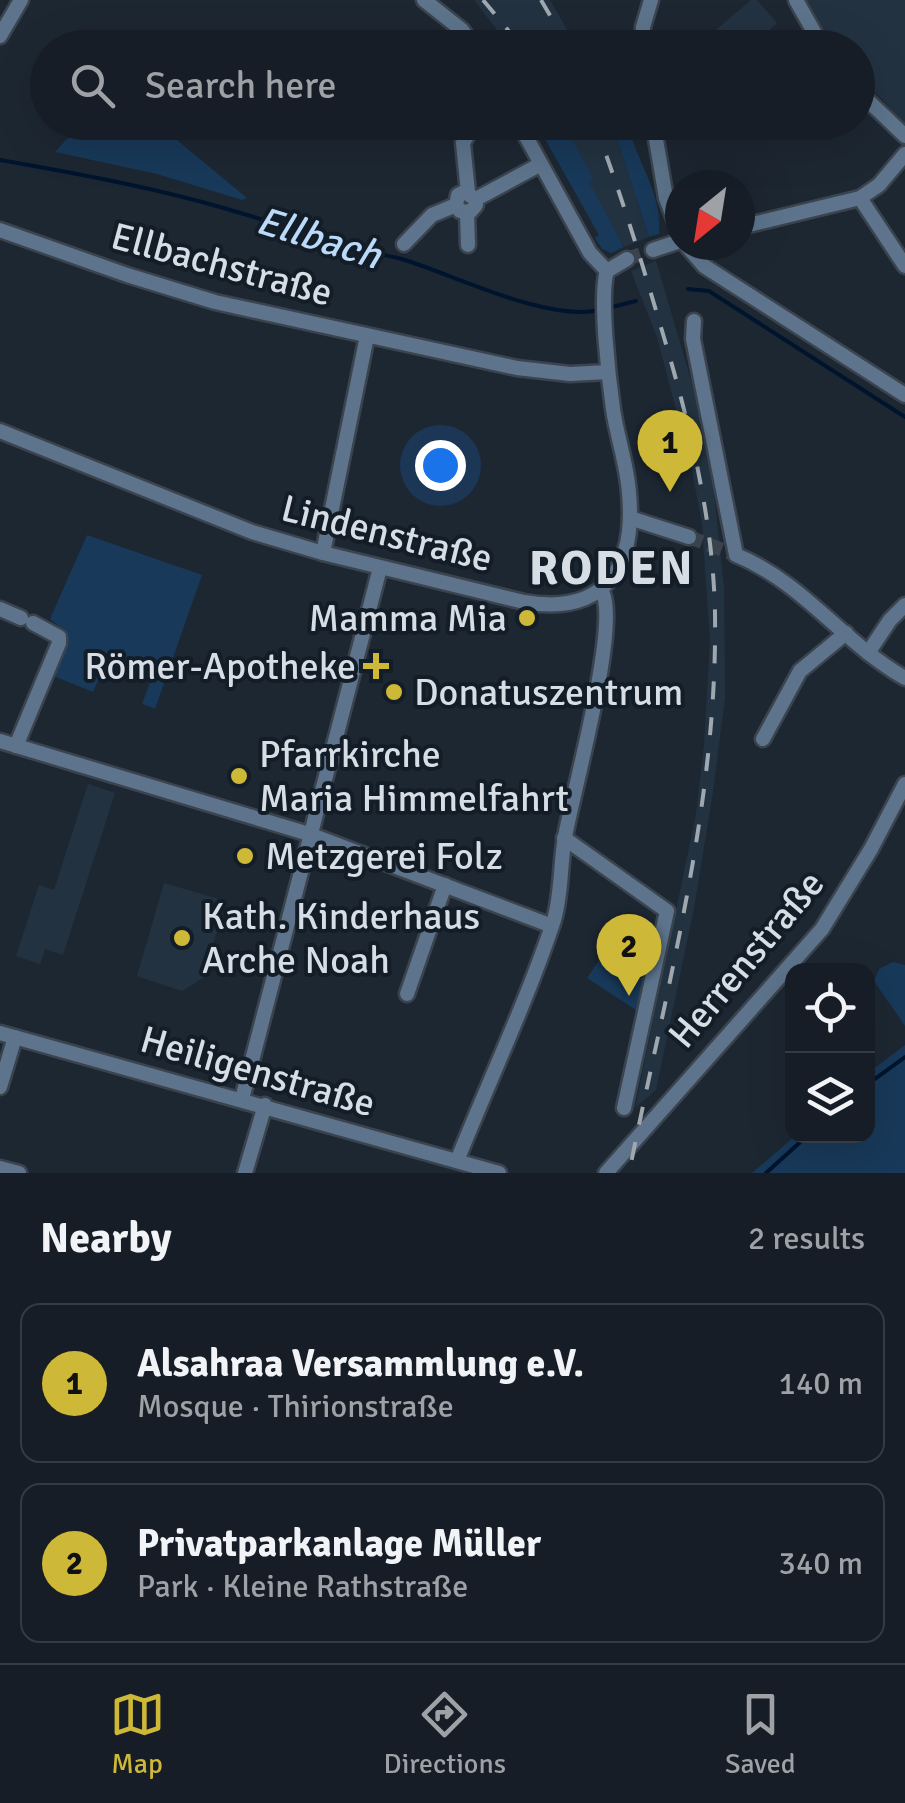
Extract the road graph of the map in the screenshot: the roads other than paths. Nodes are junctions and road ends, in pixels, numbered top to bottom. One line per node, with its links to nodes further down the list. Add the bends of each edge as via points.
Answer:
1 (22, 0): 9 (street)
2 (424, 0): 5 (street)
3 (796, 0): 8 (street)
4 (651, 2): 7 (street)
5 (442, 7): 6 (street)
6 (462, 30)
7 (643, 30)
8 (813, 30)
9 (0, 36)
10 (875, 107): 11 (street)
11 (905, 136)
12 (465, 140): 18 (street)
13 (528, 140): 16 (street)
14 (656, 140): 17 (street)
15 (905, 154): 19 (street)
16 (541, 164): 18 (street); 30 (street, via 590,253)
17 (665, 192)
18 (472, 195): 20 (street, via 475,208)
19 (860, 198): 21 (street); 29 (street)
20 (462, 209): 23 (street, via 432,215); 24 (street)
21 (755, 223)
22 (0, 230): 32 (street, Ellbachstraße, via 184,294)
23 (404, 244)
24 (468, 245)
25 (665, 246): 26 (street)
26 (653, 250)
27 (627, 259): 30 (street)
28 (699, 260): 34 (street)
29 (905, 266)
30 (607, 271): 33 (street)
31 (694, 321): 43 (street, via 736,555 786,582)
32 (367, 336): 33 (street, Ellbachstraße, via 532,370); 38 (street)
33 (608, 372): 36 (street)
34 (905, 396)
35 (0, 432): 38 (street, Lindenstraße)
36 (630, 518): 37 (street); 40 (street, via 618,566)
37 (689, 538)
38 (324, 554): 39 (street, Lindenstraße)
39 (380, 568): 40 (street, Lindenstraße, via 544,605 575,603); 49 (street)
40 (601, 590): 50 (street, via 607,620)
41 (905, 604): 44 (street)
42 (0, 609): 47 (street, via 59,637)
43 (846, 633): 44 (street); 46 (street, via 800,671)
44 (868, 653): 45 (street)
45 (905, 678)
46 (762, 739)
47 (5, 745): 49 (street)
48 (905, 784): 64 (street, Herrenstraße, via 822,929)
49 (309, 834): 51 (street); 56 (street)
50 (564, 838): 52 (street); 58 (street, via 667,912)
51 (445, 885): 52 (street); 53 (street)
52 (552, 926): 59 (street)
53 (407, 994)
54 (7, 1035): 55 (street); 56 (street, Heiligenstraße)
55 (0, 1087)
56 (242, 1099): 57 (street, Heiligenstraße)
57 (265, 1105): 59 (street, Heiligenstraße); 62 (street)
58 (624, 1108)
59 (457, 1160): 63 (street, Heiligenstraße)
60 (0, 1168): 61 (street)
61 (19, 1173)
62 (245, 1173)
63 (499, 1173)
64 (606, 1173)

